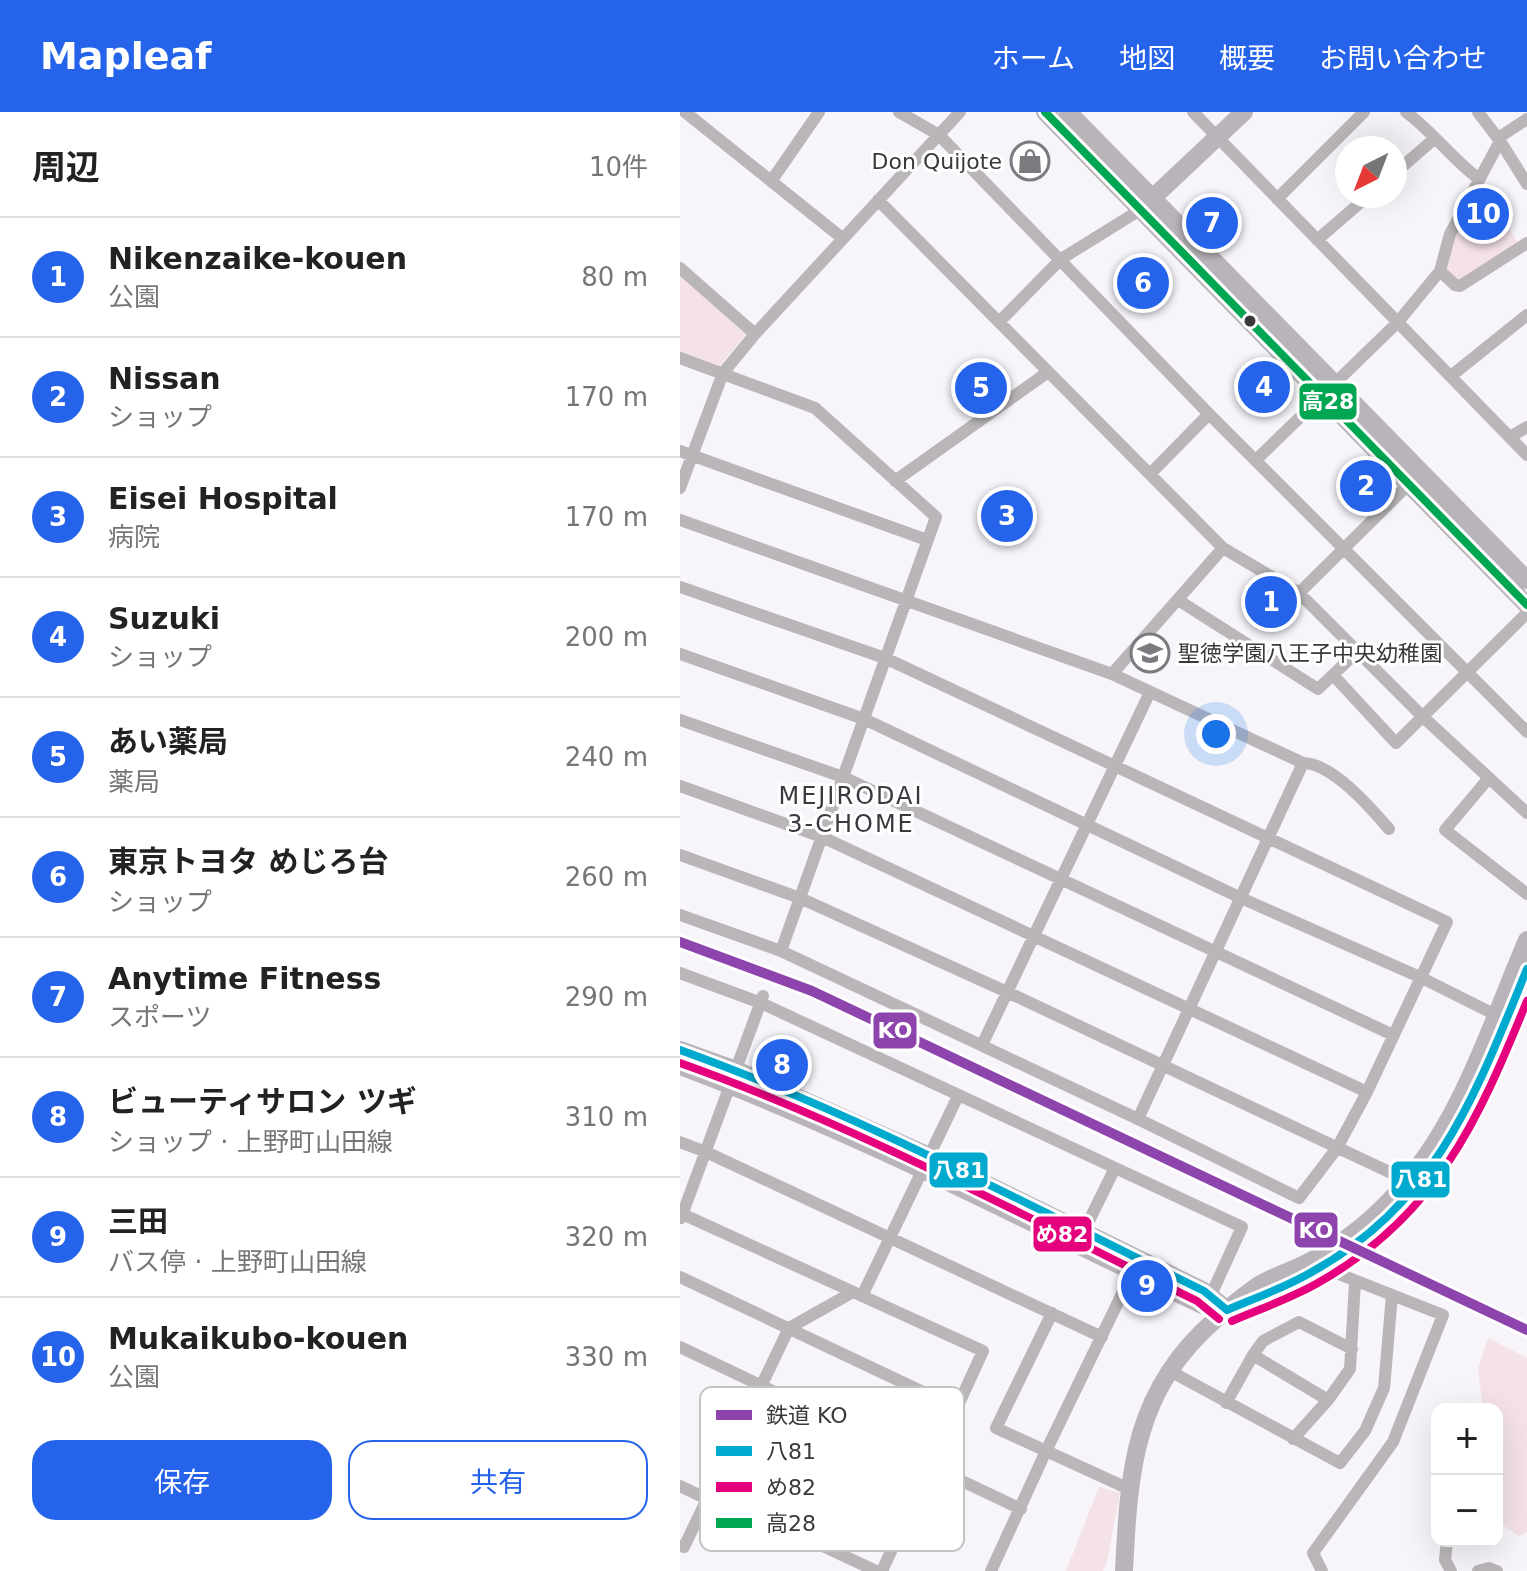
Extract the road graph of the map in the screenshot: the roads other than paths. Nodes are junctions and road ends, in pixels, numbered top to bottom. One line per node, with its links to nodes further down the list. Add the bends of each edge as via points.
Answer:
1 (685, 112): 19 (street)
2 (819, 112): 19 (street)
3 (899, 112): 13 (street)
4 (960, 112): 13 (street)
5 (1045, 112): 23 (street)
6 (1068, 112): 23 (street)
7 (1193, 112): 14 (street)
8 (1244, 112): 14 (street)
9 (1364, 112): 21 (street)
10 (1406, 112): 15 (street)
11 (1478, 112): 16 (street)
12 (1527, 119): 16 (street)
13 (939, 135): 22 (street); 28 (street)
14 (1218, 138): 21 (street); 23 (street)
15 (1434, 139): 17 (street); 18 (street)
16 (1499, 140): 18 (street); 20 (street)
17 (1407, 163)
18 (1479, 179): 30 (street, via 1450,234)
19 (772, 180): 25 (street)
20 (1527, 184)
21 (1277, 199): 26 (street)
22 (878, 200): 25 (street); 32 (street)
23 (1147, 205): 28 (street); 39 (street)
24 (1354, 208): 26 (street)
25 (842, 238): 34 (street)
26 (1317, 240): 33 (street)
27 (1527, 243): 30 (street, via 1460,286)
28 (1061, 259): 32 (street); 40 (street)
29 (680, 268): 34 (street)
30 (1440, 271): 33 (street)
31 (1527, 315): 38 (street)
32 (999, 322): 36 (street)
33 (1398, 322): 38 (street); 39 (street)
34 (755, 334): 37 (street)
35 (680, 358): 37 (street)
36 (1048, 372): 46 (street); 47 (street)
37 (723, 373): 43 (street); 47 (street, via 815,408)
38 (1451, 376): 42 (street)
39 (1329, 389): 45 (street); 48 (street); 54 (street)
40 (1209, 414): 45 (street); 46 (street)
41 (1527, 427): 42 (street)
42 (1510, 437): 44 (street)
43 (686, 453): 49 (street); 51 (street)
44 (1527, 455)
45 (1256, 460): 53 (street)
46 (1150, 474): 52 (street)
47 (895, 481): 51 (street, via 936,517)
48 (1409, 484): 53 (street); 59 (street)
49 (680, 488)
50 (680, 520): 57 (street)
51 (927, 540): 57 (street)
52 (1223, 548): 56 (street); 58 (street)
53 (1344, 548): 56 (street); 65 (street)
54 (1527, 580)
55 (680, 587): 63 (street)
56 (1299, 593): 61 (street)
57 (906, 600): 63 (street); 64 (street)
58 (1178, 600): 64 (street); 66 (street, via 1318,689)
59 (1527, 605)
60 (1527, 613): 65 (street)
61 (1357, 652): 66 (street); 68 (street)
62 (680, 654): 69 (street)
63 (885, 658): 69 (street); 73 (street)
64 (1112, 674): 67 (street)
65 (1466, 674): 68 (street); 71 (street)
66 (1333, 675): 68 (street, via 1396,743)
67 (1150, 692): 72 (street); 73 (street)
68 (1422, 716): 75 (street)
69 (864, 719): 74 (street); 79 (street)
70 (680, 720): 74 (street)
71 (1527, 732)
72 (1303, 763): 80 (street, via 1315,763 1365,800); 82 (street)
73 (1115, 765): 79 (street); 82 (street)
74 (843, 777): 81 (street); 84 (street)
75 (1488, 779): 78 (street); 85 (street, via 1445,830)
76 (680, 786): 81 (street)
77 (1527, 793): 78 (street)
78 (1522, 808)
79 (1087, 825): 84 (street); 87 (street)
80 (1389, 829)
81 (822, 837): 86 (street); 89 (street)
82 (1269, 837): 87 (street); 95 (street, via 1447,922)
83 (680, 855): 86 (street)
84 (1061, 878): 89 (street); 92 (street)
85 (1527, 894)
86 (800, 898): 91 (street); 96 (street)
87 (1241, 898): 92 (street); 95 (street)
88 (680, 915): 91 (street)
89 (1035, 935): 96 (street); 98 (street)
90 (1527, 940): 99 (street)
91 (781, 951): 101 (street)
92 (1216, 952): 98 (street); 100 (street)
93 (1527, 969): 99 (street)
94 (680, 973): 97 (street)
95 (1422, 978): 99 (street); 100 (street)
96 (1007, 992): 101 (street); 104 (street)
97 (762, 1000): 105 (street); 107 (street)
98 (1190, 1008): 104 (street); 106 (street)
99 (1501, 1017): 114 (street, via 1461,1124 1434,1168)
100 (1393, 1035): 106 (street)
101 (982, 1045): 108 (street)
102 (680, 1050): 105 (street)
103 (680, 1066): 105 (street)
104 (1163, 1066): 108 (street); 110 (street)
105 (733, 1077): 111 (street); 112 (street)
106 (1367, 1092): 110 (street)
107 (958, 1096): 112 (street); 113 (street)
108 (1138, 1119): 110 (street, via 1299,1198)
109 (680, 1142): 111 (street)
110 (1337, 1148): 114 (street)
111 (706, 1152): 115 (street); 116 (street)
112 (925, 1164): 116 (street); 117 (street)
113 (1115, 1168): 117 (street); 123 (street, via 1242,1227)
114 (1413, 1184): 118 (street, via 1400,1207)
115 (681, 1216): 122 (street)
116 (890, 1238): 122 (street); 126 (street)
117 (1080, 1238): 119 (street)
118 (1326, 1258): 121 (street); 125 (street)
119 (1136, 1266): 123 (street); 125 (street, via 1202,1305); 128 (street)
120 (680, 1277): 127 (street)
121 (1355, 1282): 124 (street); 130 (street)
122 (858, 1294): 127 (street); 135 (street, via 983,1351)
123 (1211, 1295): 125 (street)
124 (1392, 1295): 138 (street, via 1384,1388 1365,1431 1340,1463); 153 (street, via 1443,1315 1393,1442 1313,1553)
125 (1227, 1310): 132 (street)
126 (1052, 1313): 128 (street); 139 (street, via 996,1428)
127 (789, 1328): 133 (street); 134 (street)
128 (1102, 1337): 139 (street)
129 (680, 1347): 133 (street)
130 (1352, 1349): 131 (street, via 1299,1322 1263,1341); 136 (street, via 1350,1369)
131 (1253, 1355): 136 (street); 137 (street)
132 (1168, 1370): 137 (street); 142 (street, via 1140,1434)
133 (761, 1386)
134 (913, 1387)
135 (964, 1393)
136 (1328, 1400): 138 (street)
137 (1226, 1403): 138 (street)
138 (1293, 1439)
139 (1046, 1451): 142 (street); 144 (street)
140 (964, 1481): 144 (street)
141 (680, 1486): 143 (street)
142 (1129, 1489): 152 (street)
143 (700, 1493)
144 (1021, 1509): 151 (street)
145 (700, 1514): 146 (street)
146 (680, 1546)
147 (1446, 1547): 154 (street)
148 (834, 1551): 150 (street)
149 (889, 1551): 150 (street)
150 (879, 1571)
151 (991, 1571)
152 (1124, 1571)
153 (1322, 1571)
154 (1451, 1571)
155 (1478, 1571): 156 (street)
156 (1497, 1571)

